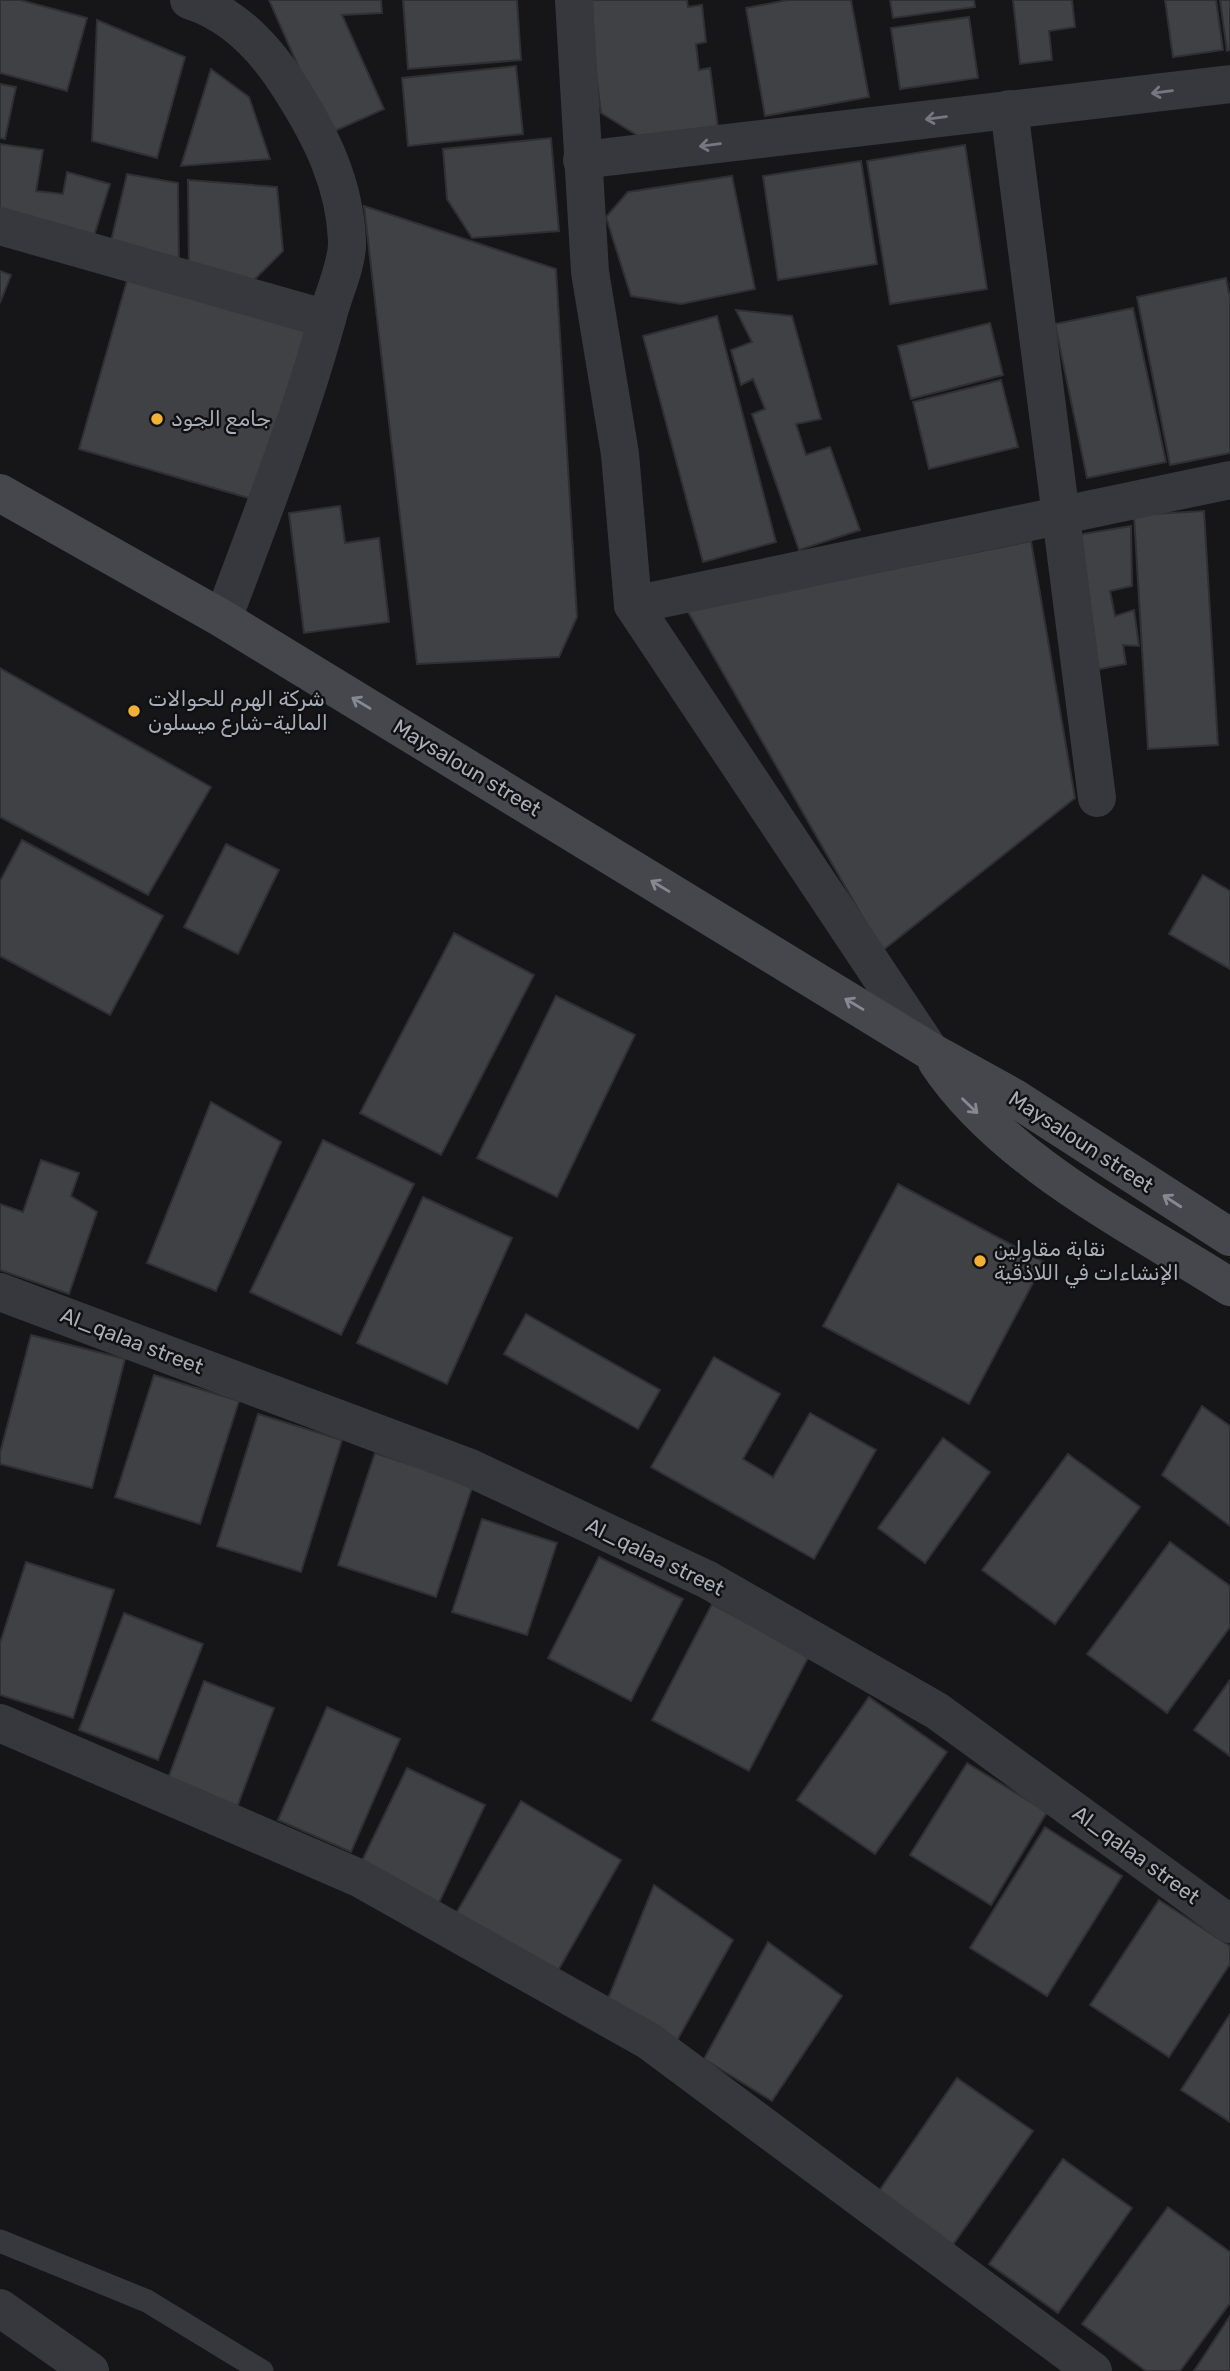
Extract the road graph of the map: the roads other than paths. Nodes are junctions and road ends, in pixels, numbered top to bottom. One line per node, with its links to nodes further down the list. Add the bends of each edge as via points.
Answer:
1 (190, 0): 3 (street)
2 (574, 0): 6 (street)
3 (246, 14): 8 (street, via 314,124 340,183 348,244)
4 (1230, 84): 5 (street, one-way to 5)
5 (1009, 109): 6 (street, one-way to 6); 11 (street)
6 (582, 160): 12 (street, via 590,272 620,454)
7 (0, 226): 8 (street)
8 (327, 319): 13 (street)
9 (1230, 480): 11 (street)
10 (0, 493): 13 (main road, Maysaloun street)
11 (1062, 516): 12 (street); 14 (street)
12 (633, 605): 15 (street)
13 (223, 620): 15 (main road, Maysaloun street, one-way to 13)
14 (1097, 798)
15 (930, 1051): 16 (main road, Maysaloun street, one-way to 15, via 1013,1097); 17 (main road, Maysaloun street, one-way to 17, via 958,1094 1006,1140)
16 (1230, 1237)
17 (1230, 1287)
18 (11, 1296): 20 (street, Al_qalaa street, via 468,1467 708,1580 937,1711)
19 (0, 1723): 25 (street, via 359,1878 649,2041)
20 (1230, 1924)
21 (0, 2241): 24 (lane, via 147,2301)
22 (0, 2308): 23 (street)
23 (90, 2371)
24 (262, 2371)
25 (1093, 2371)

